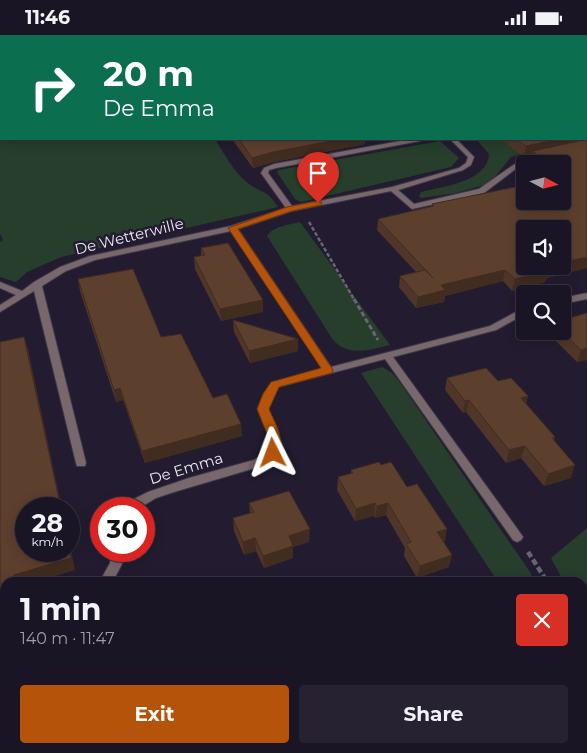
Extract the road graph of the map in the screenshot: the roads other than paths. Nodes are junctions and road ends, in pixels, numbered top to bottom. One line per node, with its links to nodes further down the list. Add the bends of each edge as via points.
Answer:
1 (415, 140): 5 (street, via 266,169 264,173)
2 (454, 140): 4 (street, De Wetterwille, via 471,157 469,164)
3 (551, 153): 4 (street, via 524,160 481,191 442,201 412,207)
4 (393, 189): 5 (street, De Wetterwille)
5 (290, 209): 6 (street, De Wetterwille)
6 (233, 228): 7 (street, De Wetterwille, via 93,257); 15 (street)
7 (37, 284): 9 (street, De Wetterwille); 16 (street)
8 (0, 285): 9 (street)
9 (22, 294): 12 (street, De Wetterwille)
10 (587, 296): 11 (street)
11 (571, 299)
12 (0, 309)
13 (516, 315): 14 (street, De Emma, via 493,328)
14 (387, 355): 15 (street, De Emma); 18 (street)
15 (328, 370): 17 (street, De Emma, via 275,385 269,394 263,409 276,441 273,453 258,463)
16 (81, 463)
17 (148, 497)
18 (518, 537)
19 (116, 562): 20 (street)
20 (108, 577)

